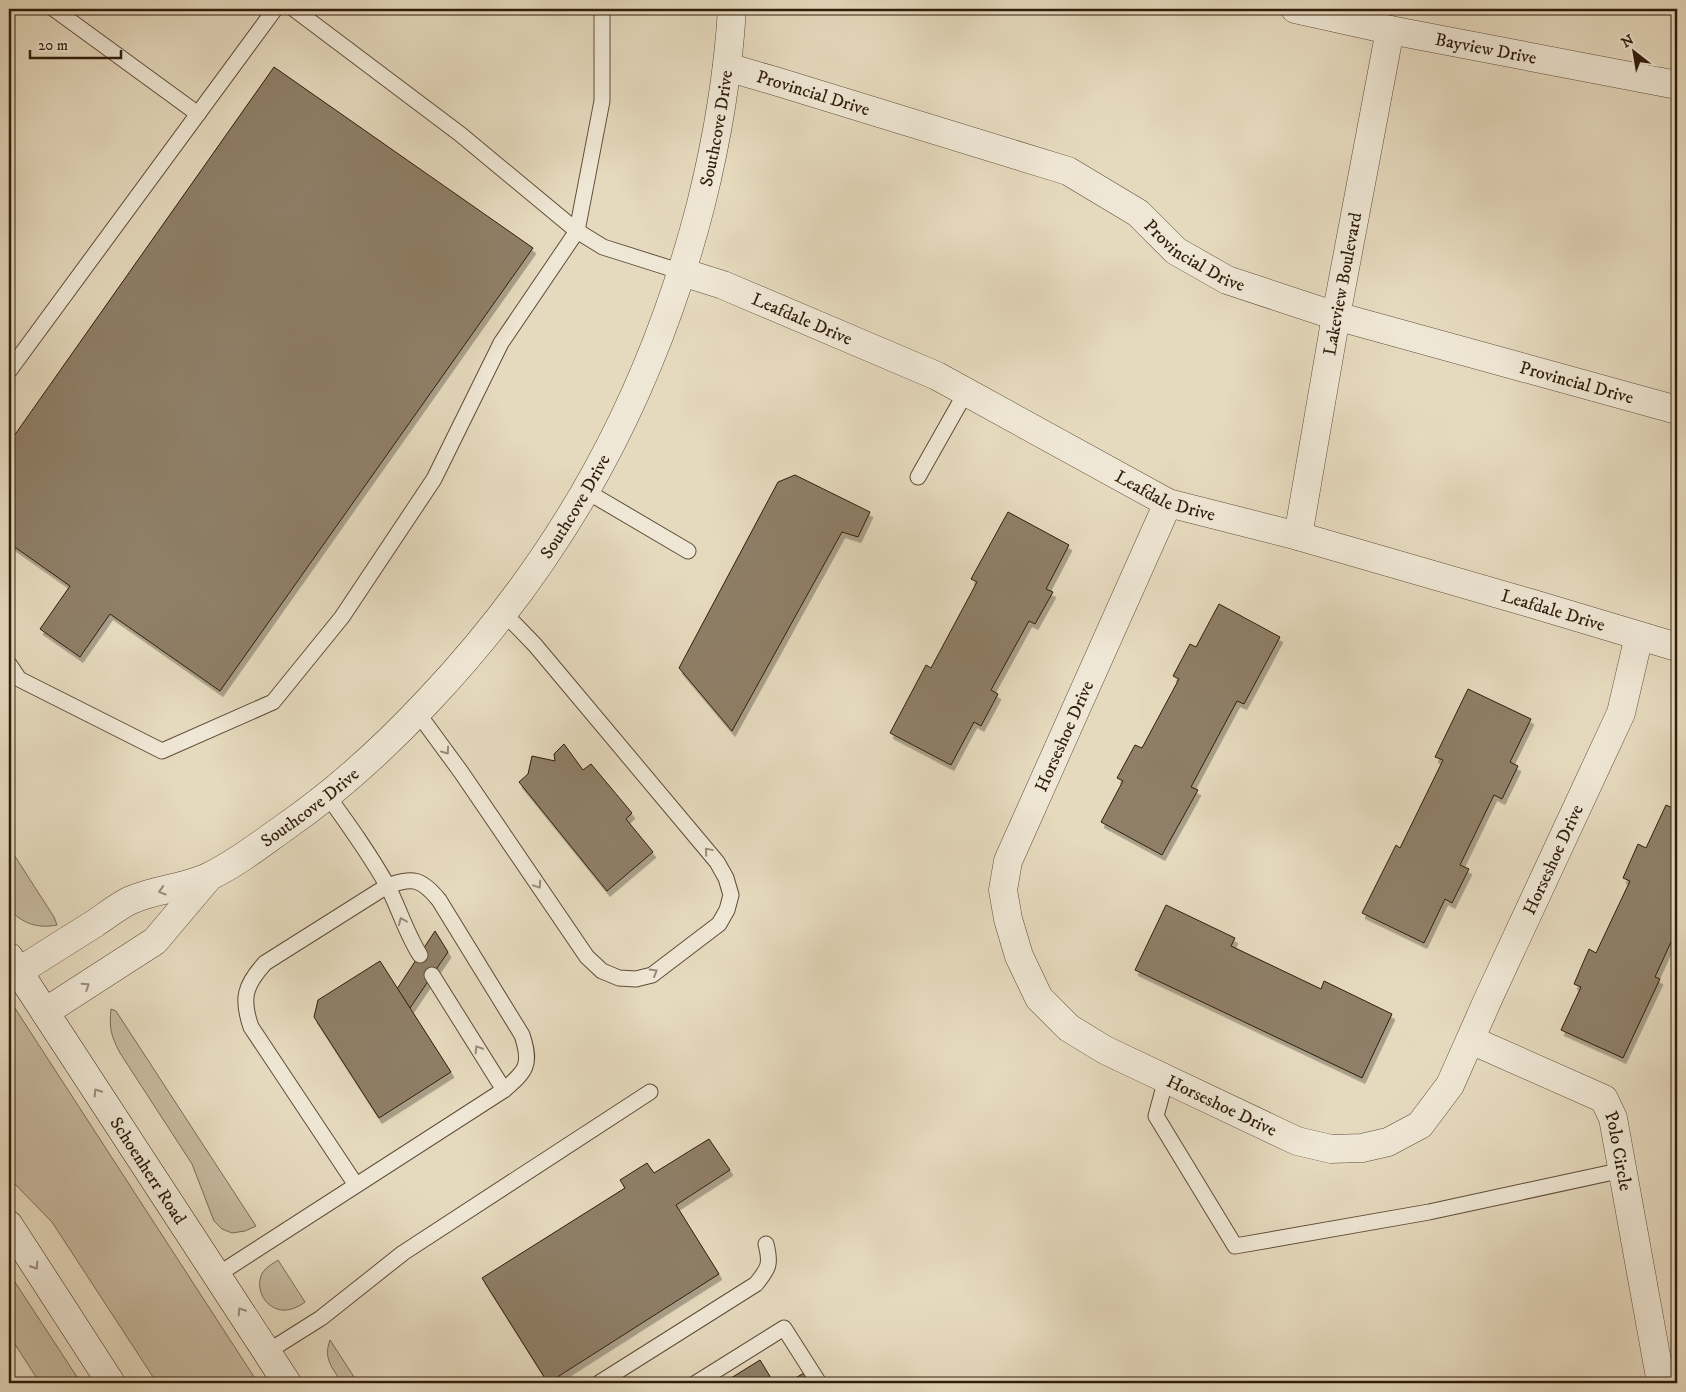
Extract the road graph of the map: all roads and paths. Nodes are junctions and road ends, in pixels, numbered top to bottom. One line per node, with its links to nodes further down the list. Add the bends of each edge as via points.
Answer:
1 (54, 9): 10 (lane)
2 (275, 9): 10 (lane)
3 (294, 9): 11 (lane, via 460,134)
4 (602, 9): 11 (lane, via 602,100)
5 (732, 9): 8 (street, Southcove Drive)
6 (1295, 9): 7 (street, Bayview Drive)
7 (1390, 30): 9 (street, Bayview Drive); 13 (street, Lakeview Boulevard)
8 (727, 67): 12 (street, Southcove Drive, via 711,162); 13 (street, Provincial Drive, via 1068,171 1138,213 1176,250 1227,280)
9 (1677, 85)
10 (198, 114): 14 (lane)
11 (577, 231): 12 (lane, via 603,248); 25 (lane, via 500,343 434,479 342,617 273,702 162,751 18,679)
12 (682, 272): 15 (street, Leafdale Drive, via 723,285 938,376); 18 (street, Southcove Drive, via 644,374)
13 (1336, 316): 16 (street, Provincial Drive); 20 (street, Lakeview Boulevard)
14 (9, 370)
15 (966, 392): 17 (lane); 19 (street, Leafdale Drive)
16 (1677, 410)
17 (918, 477)
18 (586, 491): 21 (lane); 22 (street, Southcove Drive, via 544,559)
19 (1168, 503): 20 (street, Leafdale Drive); 35 (street, Horseshoe Drive, via 1008,861 1003,890 1019,956 1039,998 1069,1028 1104,1050)
20 (1298, 536): 23 (street, Leafdale Drive)
21 (688, 551)
22 (504, 613): 26 (street, Southcove Drive); 26 (lane, one-way to 22, via 587,957 602,971 619,978 636,979 652,975 718,924 731,895 717,862)
23 (1639, 636): 24 (street, Leafdale Drive); 34 (street, Horseshoe Drive, via 1621,713)
24 (1677, 647)
25 (9, 664)
26 (417, 712): 27 (street, Southcove Drive)
27 (327, 795): 28 (street, Southcove Drive, via 248,853); 29 (lane)
28 (209, 877): 31 (street, Southcove Drive, one-way to 31, via 131,900); 33 (street, Southcove Drive, one-way to 28, via 155,941)
29 (387, 886): 30 (lane, one-way to 29); 36 (lane, via 403,880 429,887 522,1035 527,1065); 39 (lane, via 265,963 253,977 246,993 246,1011 251,1027)
30 (420, 955)
31 (14, 964): 33 (street, Schoenherr Road)
32 (432, 975): 36 (lane, one-way to 32)
33 (45, 1012): 42 (street, Schoenherr Road, one-way to 33)
34 (1471, 1040): 35 (street, Horseshoe Drive, via 1450,1085 1420,1125 1388,1142 1362,1148 1331,1149 1297,1140); 38 (street, Polo Circle, via 1604,1099 1613,1118)
35 (1166, 1079): 38 (lane, via 1156,1116 1235,1246 1429,1212)
36 (504, 1090): 39 (lane)
37 (650, 1092): 44 (lane, via 403,1253 321,1318)
38 (1622, 1170): 43 (street, Polo Circle)
39 (356, 1185): 42 (lane)
40 (9, 1225): 46 (street, one-way to 46)
41 (766, 1244): 48 (lane, via 767,1270 756,1284)
42 (217, 1274): 44 (street, Schoenherr Road, one-way to 42)
43 (1654, 1348): 45 (street); 51 (street, Polo Circle)
44 (267, 1352): 47 (street, Schoenherr Road)
45 (1677, 1368)
46 (111, 1383)
47 (287, 1383)
48 (599, 1383)
49 (696, 1383): 50 (lane, via 784,1328)
50 (820, 1383)
51 (1661, 1383)

